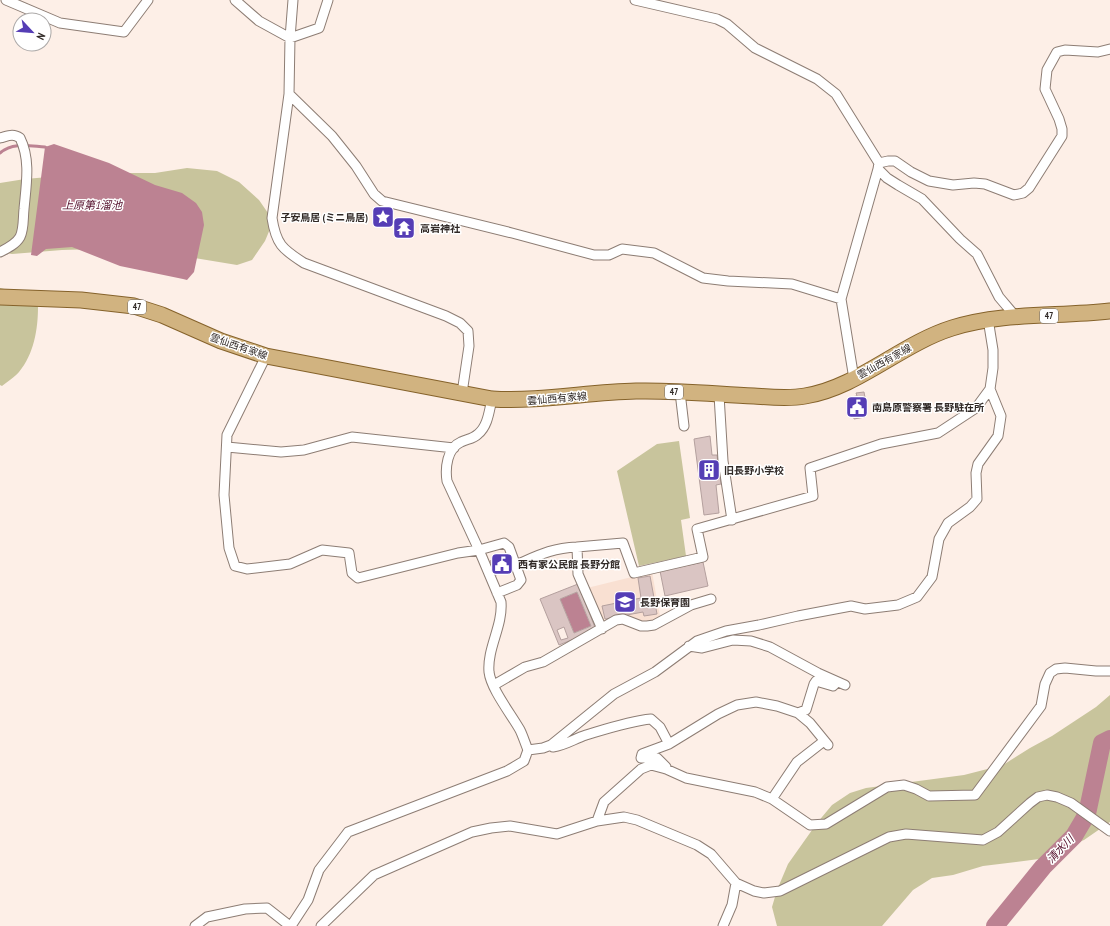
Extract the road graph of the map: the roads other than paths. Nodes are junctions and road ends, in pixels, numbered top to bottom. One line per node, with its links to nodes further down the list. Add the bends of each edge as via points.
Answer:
1 (6, 0): 2 (street, via 60,23 124,32)
2 (148, 0)
3 (235, 0): 7 (street, via 259,21)
4 (293, 0): 7 (street)
5 (328, 0): 7 (street, via 319,28)
6 (635, 0): 11 (street, via 717,19 727,24 755,48 817,79 836,94)
7 (290, 38): 9 (street)
8 (1110, 49): 11 (street, via 1098,52 1057,52 1047,70 1045,89 1062,128 1062,136 1029,188 1023,193 1014,195 985,184 953,185 929,181 895,161)
9 (289, 94): 14 (street, via 332,136 374,194 382,201 594,255 609,255 622,248 654,253 703,278 792,284); 22 (street, via 272,218 279,244 304,263 460,323 468,331 469,346)
10 (0, 138): 12 (street, via 12,134 20,138 27,175 20,237)
11 (878, 166): 14 (street); 16 (street, via 888,178 922,199 977,254 999,296)
12 (0, 252)
13 (0, 297): 18 (main road, 雲仙西有家線 / 47, via 81,300 134,306)
14 (841, 299): 19 (street)
15 (1110, 312): 16 (main road, 雲仙西有家線 / 47)
16 (1016, 317): 17 (main road, 雲仙西有家線 / 47)
17 (988, 319): 19 (main road, 雲仙西有家線 / 47, via 951,328 918,343); 20 (street, via 993,350)
18 (266, 356): 22 (main road, 雲仙西有家線 / 47); 26 (street, via 228,435)
19 (854, 379): 23 (main road, 雲仙西有家線 / 47, via 828,390 804,396)
20 (990, 389): 28 (street, via 976,408 938,433 881,444 810,468 813,496); 35 (street, via 1001,416 998,436 978,464 977,499 948,523 939,539 932,577 917,597 898,605 865,609 850,606 726,631)
21 (680, 392): 23 (main road, 雲仙西有家線 / 47); 24 (main road, 雲仙西有家線 / 47, via 636,391 517,401); 25 (street)
22 (462, 393): 24 (main road, 雲仙西有家線 / 47)
23 (719, 394): 28 (street, via 723,461)
24 (492, 400): 27 (street, via 486,423 479,433)
25 (684, 426)
26 (227, 447): 27 (street, via 281,452 304,450 352,437); 30 (street, via 224,495 229,548 235,566 247,569 290,564 322,550 349,553 352,573 358,578)
27 (454, 448): 30 (street, via 445,470 447,481)
28 (732, 520): 29 (street, via 697,529 703,557 634,573 623,543)
29 (577, 547): 31 (street, via 547,551); 34 (street, via 578,574)
30 (479, 550): 31 (street, via 504,543 509,547); 32 (street)
31 (516, 565): 32 (street, via 521,577 520,583)
32 (497, 593): 37 (street, via 502,611 490,659 489,672)
33 (711, 600): 34 (street, via 691,605 654,625 641,626 623,619 616,620)
34 (602, 629): 37 (street)
35 (689, 646): 38 (street, via 702,648 733,640 751,641 770,647 841,684 833,686 816,681 806,710); 40 (street, via 655,672 614,694)
36 (1110, 671): 43 (street, via 1065,668 1050,673 1041,706 975,795 929,796 916,788 904,785 886,787 826,824 810,826)
37 (494, 685): 41 (street)
38 (798, 713): 39 (street, via 756,702 737,705); 43 (street, via 826,743 797,762)
39 (669, 744): 40 (street, via 660,728 651,719 585,736 565,745); 42 (street, via 642,754 641,758 657,758)
40 (551, 745): 41 (street)
41 (528, 750): 48 (street, via 524,761 507,771 348,832 319,870 308,900)
42 (666, 769): 43 (street, via 686,778 755,792); 44 (street, via 651,765 641,769 604,802)
43 (772, 799)
44 (597, 821): 46 (street, via 624,817 637,820 697,845 711,854); 49 (street, via 557,834 510,826 472,832 374,875)
45 (1110, 830): 46 (street, via 1071,803 1047,795 1038,797 998,832 983,840 906,834 888,837 780,891 764,893)
46 (736, 883): 50 (street, via 732,905)
47 (195, 926): 48 (street, via 207,917 245,909 267,908)
48 (291, 926)
49 (322, 926)
50 (723, 926)

